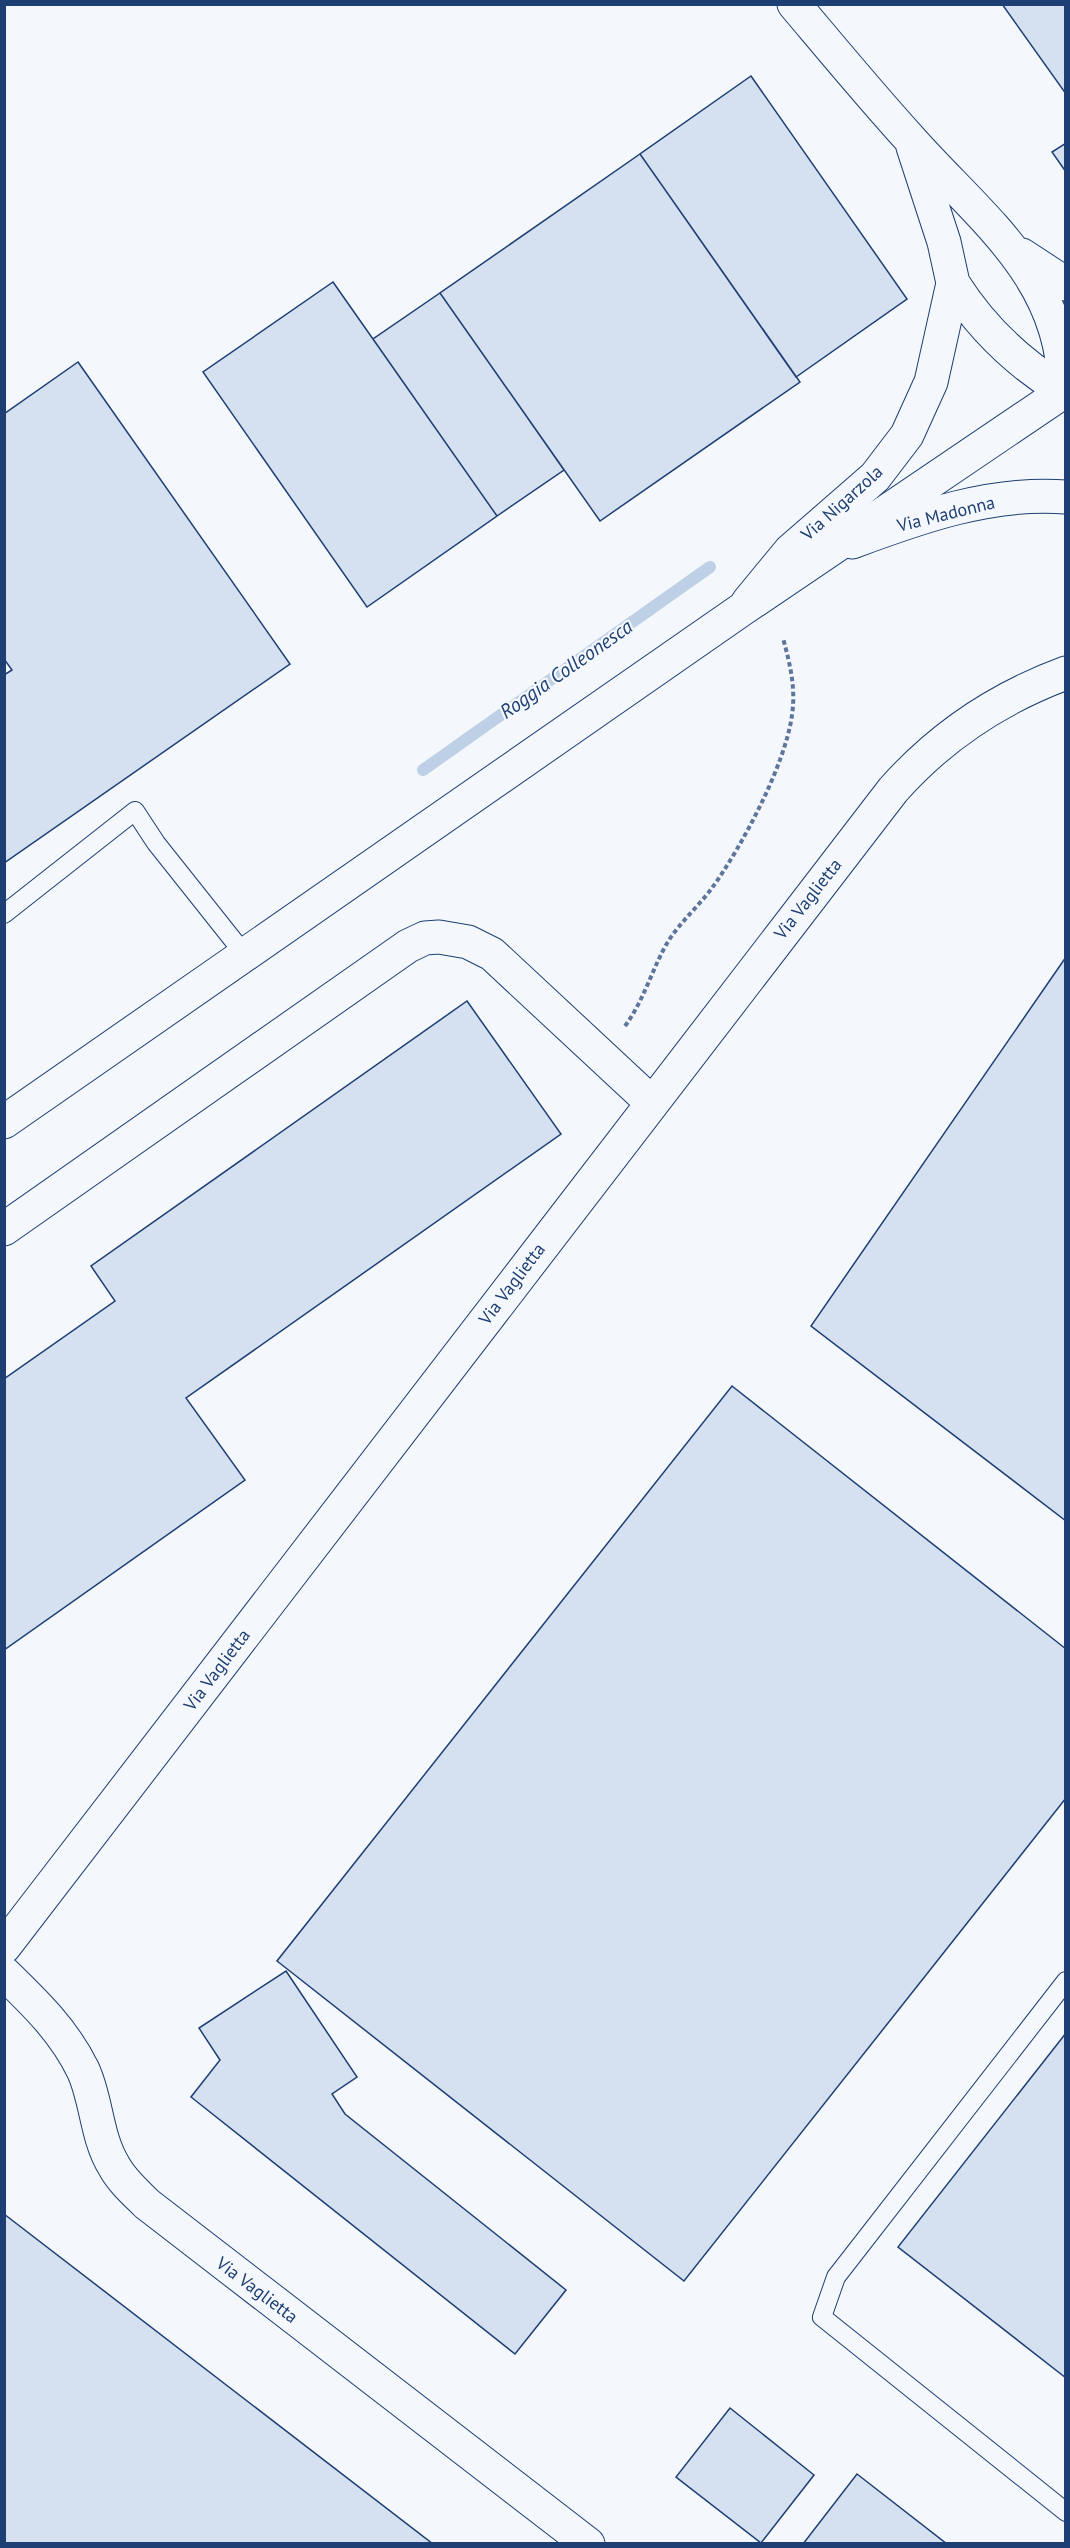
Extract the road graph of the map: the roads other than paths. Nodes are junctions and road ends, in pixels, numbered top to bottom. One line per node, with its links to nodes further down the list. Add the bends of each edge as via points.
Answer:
1 (794, 4): 2 (street, Via Nigarzola)
2 (910, 140): 3 (street, Via Nigarzola); 4 (street, Via Nigarzola, via 944,242)
3 (1014, 249): 5 (street, Via Nigarzola); 6 (street, Via Nigarzola, via 1053,315 1064,354)
4 (953, 283): 6 (street, Via Nigarzola, via 981,322 1012,355); 9 (street, Via Nigarzola, via 931,382 907,435 868,483 790,551)
5 (1065, 284)
6 (1065, 390): 8 (street)
7 (1065, 497): 8 (street, Via Madonna, via 1006,499 959,507)
8 (830, 549): 9 (street)
9 (741, 610): 12 (street)
10 (1065, 672): 13 (street, Via Vaglietta, via 988,710 944,739 909,772)
11 (4, 914): 12 (lane, via 135,810 156,843)
12 (245, 955): 14 (street)
13 (651, 1102): 15 (street, via 492,954 453,938 425,938 408,946); 16 (street, Via Vaglietta)
14 (4, 1122)
15 (4, 1229)
16 (4, 1947)
17 (4, 1973): 20 (street, Via Vaglietta, via 54,2023 70,2046 88,2082 111,2160 147,2204)
18 (1065, 1981): 19 (lane, via 836,2277 822,2317)
19 (1065, 2512)
20 (588, 2544)

